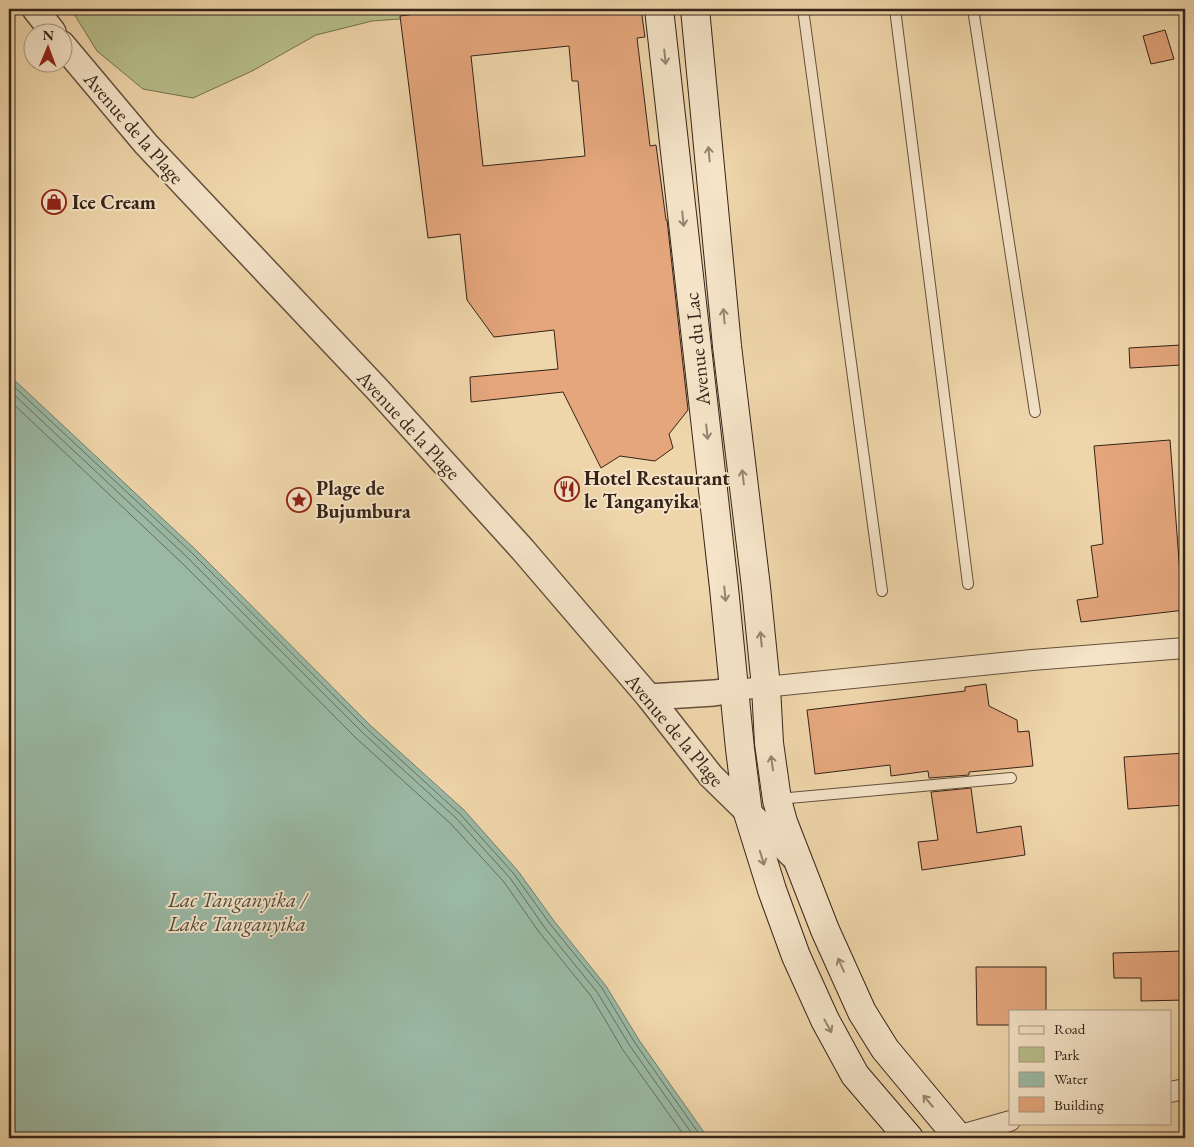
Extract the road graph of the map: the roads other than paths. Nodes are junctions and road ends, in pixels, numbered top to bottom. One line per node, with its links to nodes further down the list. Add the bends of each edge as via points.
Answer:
1 (35, 9): 7 (street)
2 (659, 9): 14 (main road, Avenue du Lac, one-way to 14)
3 (695, 9): 13 (main road, Avenue du Lac, one-way to 3, via 727,346)
4 (803, 9): 11 (lane)
5 (895, 9): 10 (lane)
6 (973, 9): 9 (lane)
7 (45, 22)
8 (72, 56): 15 (street, Avenue de la Plage, via 146,144 378,390 523,550)
9 (1035, 412)
10 (968, 584)
11 (882, 591)
12 (1185, 648): 13 (street)
13 (766, 687): 14 (street); 17 (main road, Avenue de la Plage, one-way to 13)
14 (735, 690): 15 (street); 18 (main road, Avenue de la Plage)
15 (649, 697): 18 (street, Avenue de la Plage, via 711,776)
16 (1011, 778): 17 (lane)
17 (777, 800): 19 (main road, Avenue de la Plage)
18 (748, 813): 19 (street, Avenue de la Plage); 24 (main road, Avenue de la Plage, one-way to 24, via 796,956 824,1020 855,1075)
19 (798, 862): 23 (main road, Avenue de la Plage, one-way to 19, via 885,1049 862,1012)
20 (1185, 1089): 21 (street)
21 (1172, 1092)
22 (1009, 1121): 23 (street)
23 (956, 1137)
24 (909, 1138)

